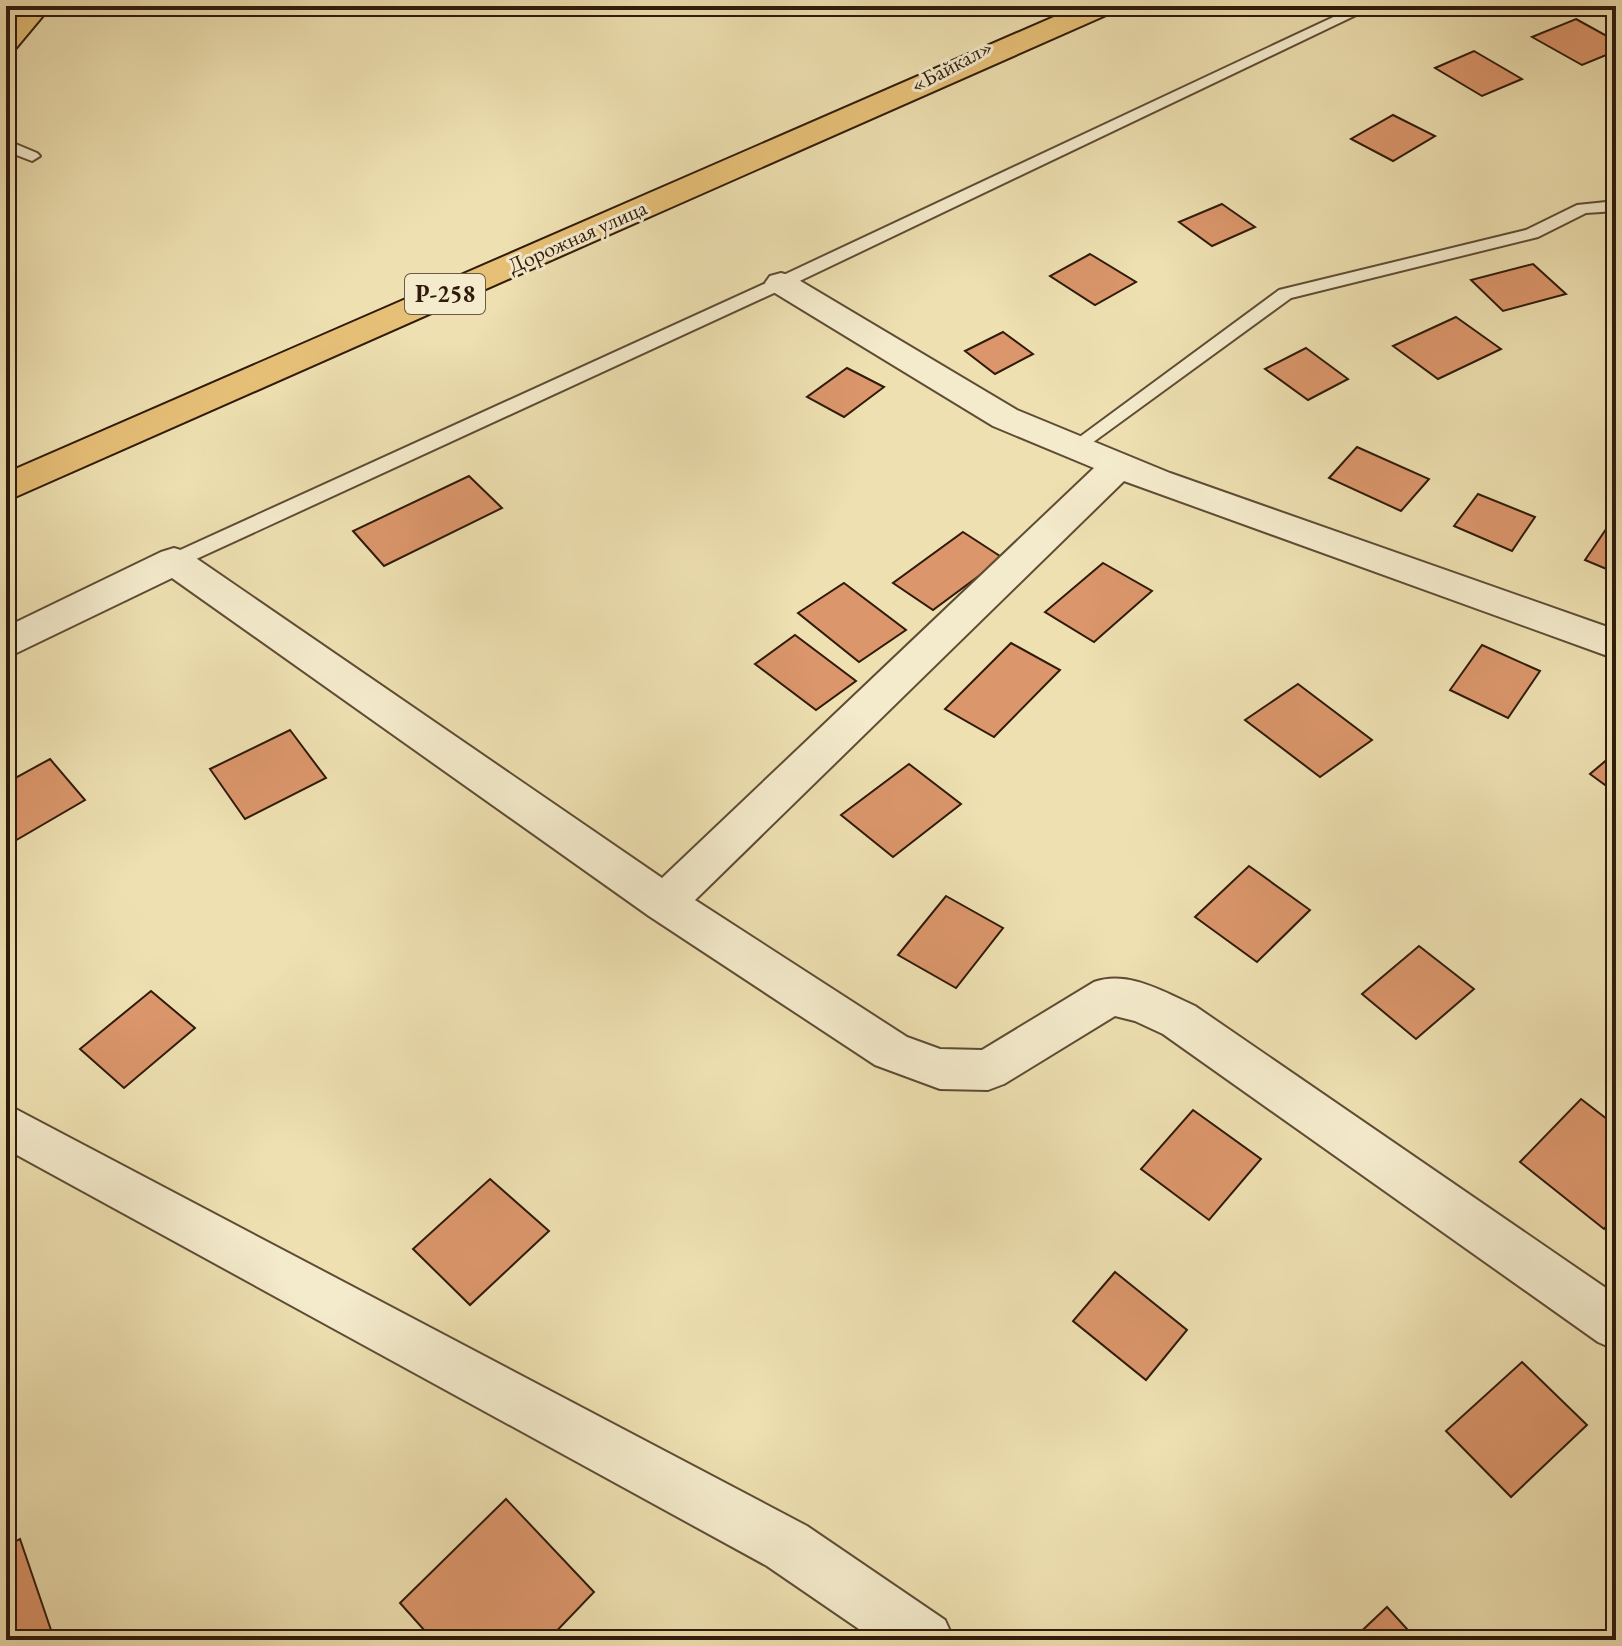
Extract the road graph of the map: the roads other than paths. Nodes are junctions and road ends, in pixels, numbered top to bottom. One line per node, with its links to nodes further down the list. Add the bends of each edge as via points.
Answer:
1 (37, 6): 5 (main road)
2 (1059, 6): 6 (main road, «Байкал» / Р-258)
3 (1103, 6): 6 (main road)
4 (1368, 6): 10 (lane)
5 (6, 42)
6 (884, 100): 13 (main road, Дорожная улица / Р-258)
7 (6, 145): 8 (lane)
8 (32, 156)
9 (1616, 206): 11 (lane, via 1583,208 1532,234 1285,294)
10 (781, 283): 11 (street, via 1005,418); 14 (lane)
11 (1075, 447): 12 (street)
12 (1119, 465): 16 (street); 17 (street)
13 (6, 488)
14 (174, 561): 15 (street); 17 (street)
15 (6, 644)
16 (1616, 645)
17 (664, 903): 19 (street, via 891,1051 940,1069 988,1070 1110,996 1143,1003 1179,1020)
18 (6, 1125): 20 (street, via 787,1546)
19 (1616, 1325)
20 (925, 1640)

